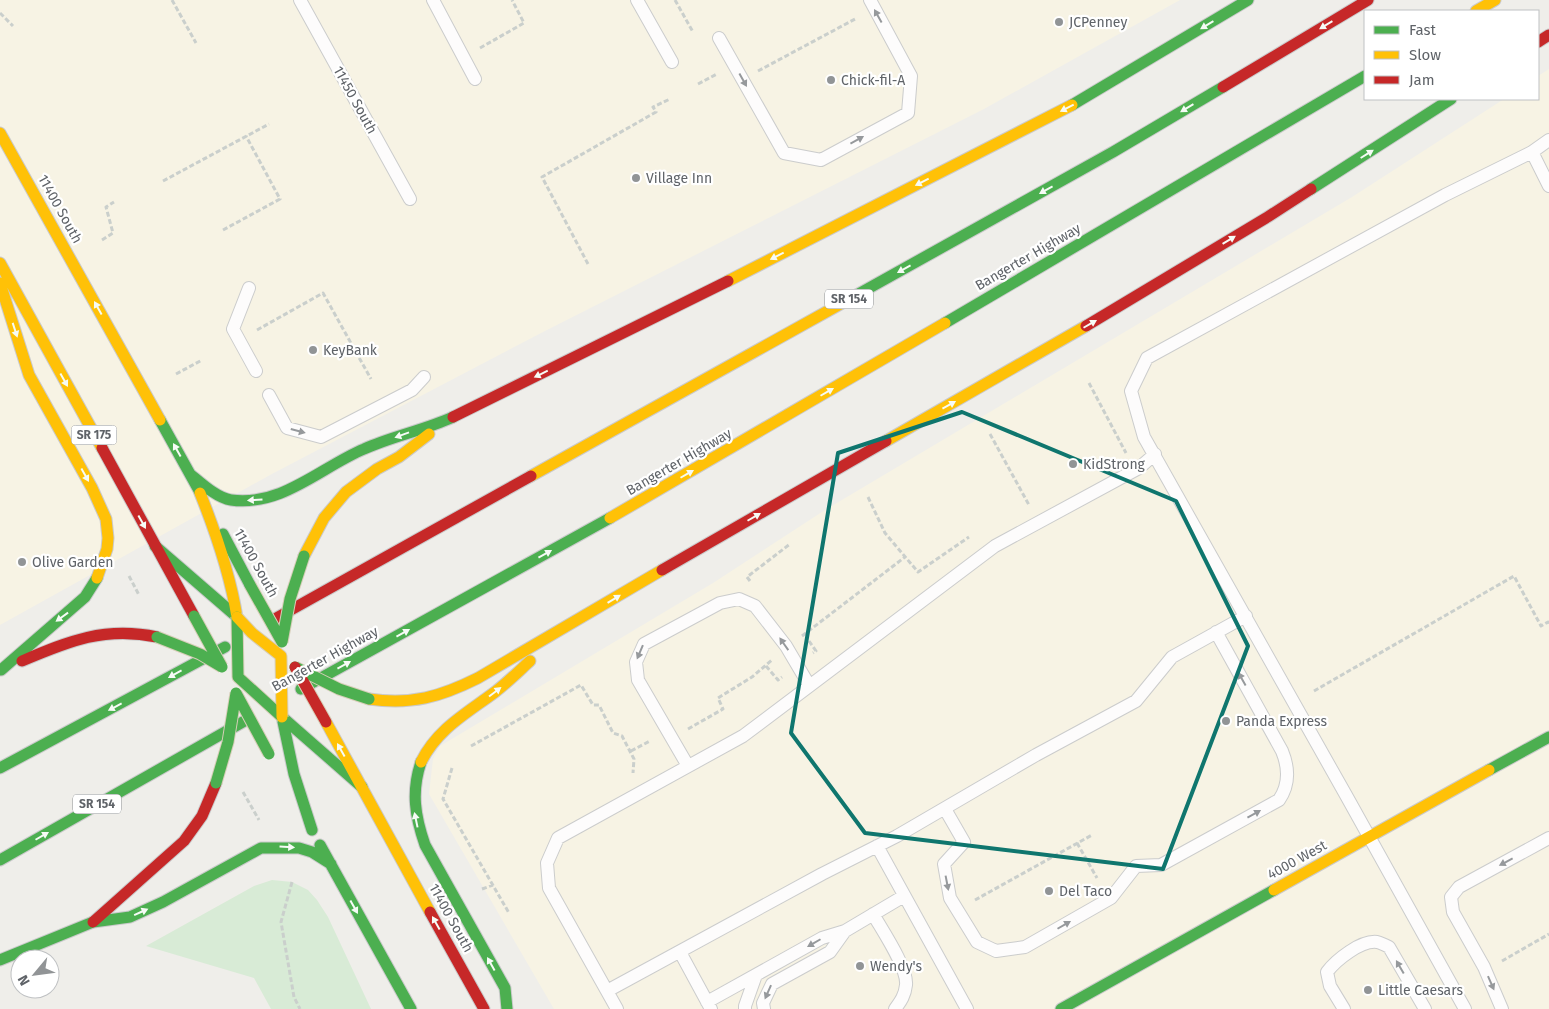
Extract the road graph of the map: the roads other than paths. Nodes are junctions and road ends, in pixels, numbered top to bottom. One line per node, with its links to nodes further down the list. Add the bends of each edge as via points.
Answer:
1 (300, 0): 18 (lane, 11450 South)
2 (433, 0): 12 (lane)
3 (637, 0): 10 (lane)
4 (870, 0): 9 (lane, one-way to 4, via 784,153 821,160 908,113 911,76)
5 (1248, 0): 25 (main road, one-way to 25, via 1072,105 667,312)
6 (1368, 0): 46 (main road, SR 154, one-way to 46, via 1113,152 175,675)
7 (1495, 0): 8 (main road)
8 (1478, 10)
9 (719, 38)
10 (672, 62)
11 (1364, 77): 54 (main road, Bangerter Highway / SR 154, one-way to 11, via 194,748 657,492)
12 (475, 79)
13 (1449, 100): 32 (main road, one-way to 13, via 1139,295)
14 (0, 133): 27 (main road, 11400 South, one-way to 14)
15 (1549, 140): 16 (lane)
16 (1532, 152): 17 (lane); 26 (lane, via 1445,195 1147,358 1130,392 1144,437)
17 (1549, 186)
18 (410, 200)
19 (0, 264): 29 (main road, SR 175, one-way to 29)
20 (0, 283): 38 (main road, one-way to 38, via 30,375 95,495 106,519 108,538 100,573 85,597)
21 (249, 288): 22 (lane, via 233,329)
22 (256, 371)
23 (424, 377): 24 (lane, one-way to 23, via 287,428 321,437 412,390)
24 (269, 395)
25 (448, 419): 27 (main road, one-way to 27, via 363,449 287,491 262,500 230,500 206,488); 34 (main road, bridge, via 400,457 376,469 346,492 324,518 304,556 290,599)
26 (1154, 454): 30 (lane); 40 (lane, via 1138,468 995,546)
27 (190, 474): 28 (main road, 11400 South)
28 (200, 493): 31 (main road, via 228,568); 34 (main road, 11400 South, bridge)
29 (155, 546): 31 (main road); 36 (main road, SR 175, bridge)
30 (1246, 616): 33 (lane); 51 (lane)
31 (237, 617): 35 (main road, bridge); 39 (main road, bridge)
32 (572, 624): 37 (main road, bridge, via 455,690 414,702 369,699 339,689); 69 (main road, one-way to 32, via 505,988 417,826 414,788 422,760 442,731 497,691)
33 (1216, 632): 49 (lane, via 1172,657 1136,700); 49 (lane, one-way to 33, via 964,842 944,864 950,898 977,942 996,951 1025,947 1111,898 1136,866 1161,865 1279,800 1286,790 1288,775 1282,751)
34 (282, 642): 35 (main road, bridge); 37 (main road, 11400 South)
35 (281, 656): 37 (main road); 42 (main road, bridge)
36 (222, 667): 38 (main road, bridge, via 200,654 157,637 118,632 96,634 64,644); 39 (main road); 41 (main road, SR 175)
37 (295, 667): 48 (main road, 11400 South, one-way to 37, bridge)
38 (1, 670)
39 (238, 677): 41 (main road, bridge); 42 (main road, bridge)
40 (809, 686): 45 (lane, via 742,736); 45 (lane, one-way to 45, via 786,646 755,606 739,599 720,603 644,644 636,662 638,680)
41 (236, 693): 44 (main road, bridge); 58 (main road, bridge, via 228,742 204,812 176,850)
42 (282, 717): 48 (main road); 50 (main road, via 295,783)
43 (1549, 737): 51 (main road, 4000 West)
44 (272, 758)
45 (688, 766): 63 (lane, via 558,838 546,864 549,888)
46 (0, 768)
47 (284, 779): 50 (main road)
48 (362, 787): 68 (main road, 11400 South, one-way to 48)
49 (945, 808): 53 (lane)
50 (312, 830): 55 (main road)
51 (1369, 837): 75 (main road, 4000 West); 78 (lane)
52 (1549, 838): 66 (lane, one-way to 66, via 1459,887 1451,897 1453,912 1484,967)
53 (877, 846): 56 (lane); 60 (lane)
54 (0, 860)
55 (331, 864): 58 (main road, one-way to 55, via 130,918 261,848 299,848); 67 (main road, one-way to 67)
56 (904, 896): 57 (lane); 74 (lane)
57 (873, 914): 59 (lane); 64 (lane, via 901,963 906,982)
58 (94, 922): 61 (main road)
59 (845, 931): 62 (lane, one-way to 62, via 822,938); 72 (lane, one-way to 72, via 830,952 772,984 763,1003)
60 (680, 952): 63 (lane); 65 (lane)
61 (0, 960)
62 (756, 975): 65 (lane); 71 (lane)
63 (607, 991): 70 (lane)
64 (899, 1004): 73 (lane)
65 (709, 1006)
66 (1502, 1008)
67 (411, 1009)
68 (484, 1009)
69 (506, 1009)
70 (617, 1009)
71 (746, 1009)
72 (764, 1009)
73 (886, 1009)
74 (967, 1009)
75 (1061, 1009)
76 (1344, 1009): 77 (lane, one-way to 76, via 1389,947 1378,942 1364,943 1334,962 1327,972 1330,986)
77 (1425, 1009)
78 (1464, 1009)

